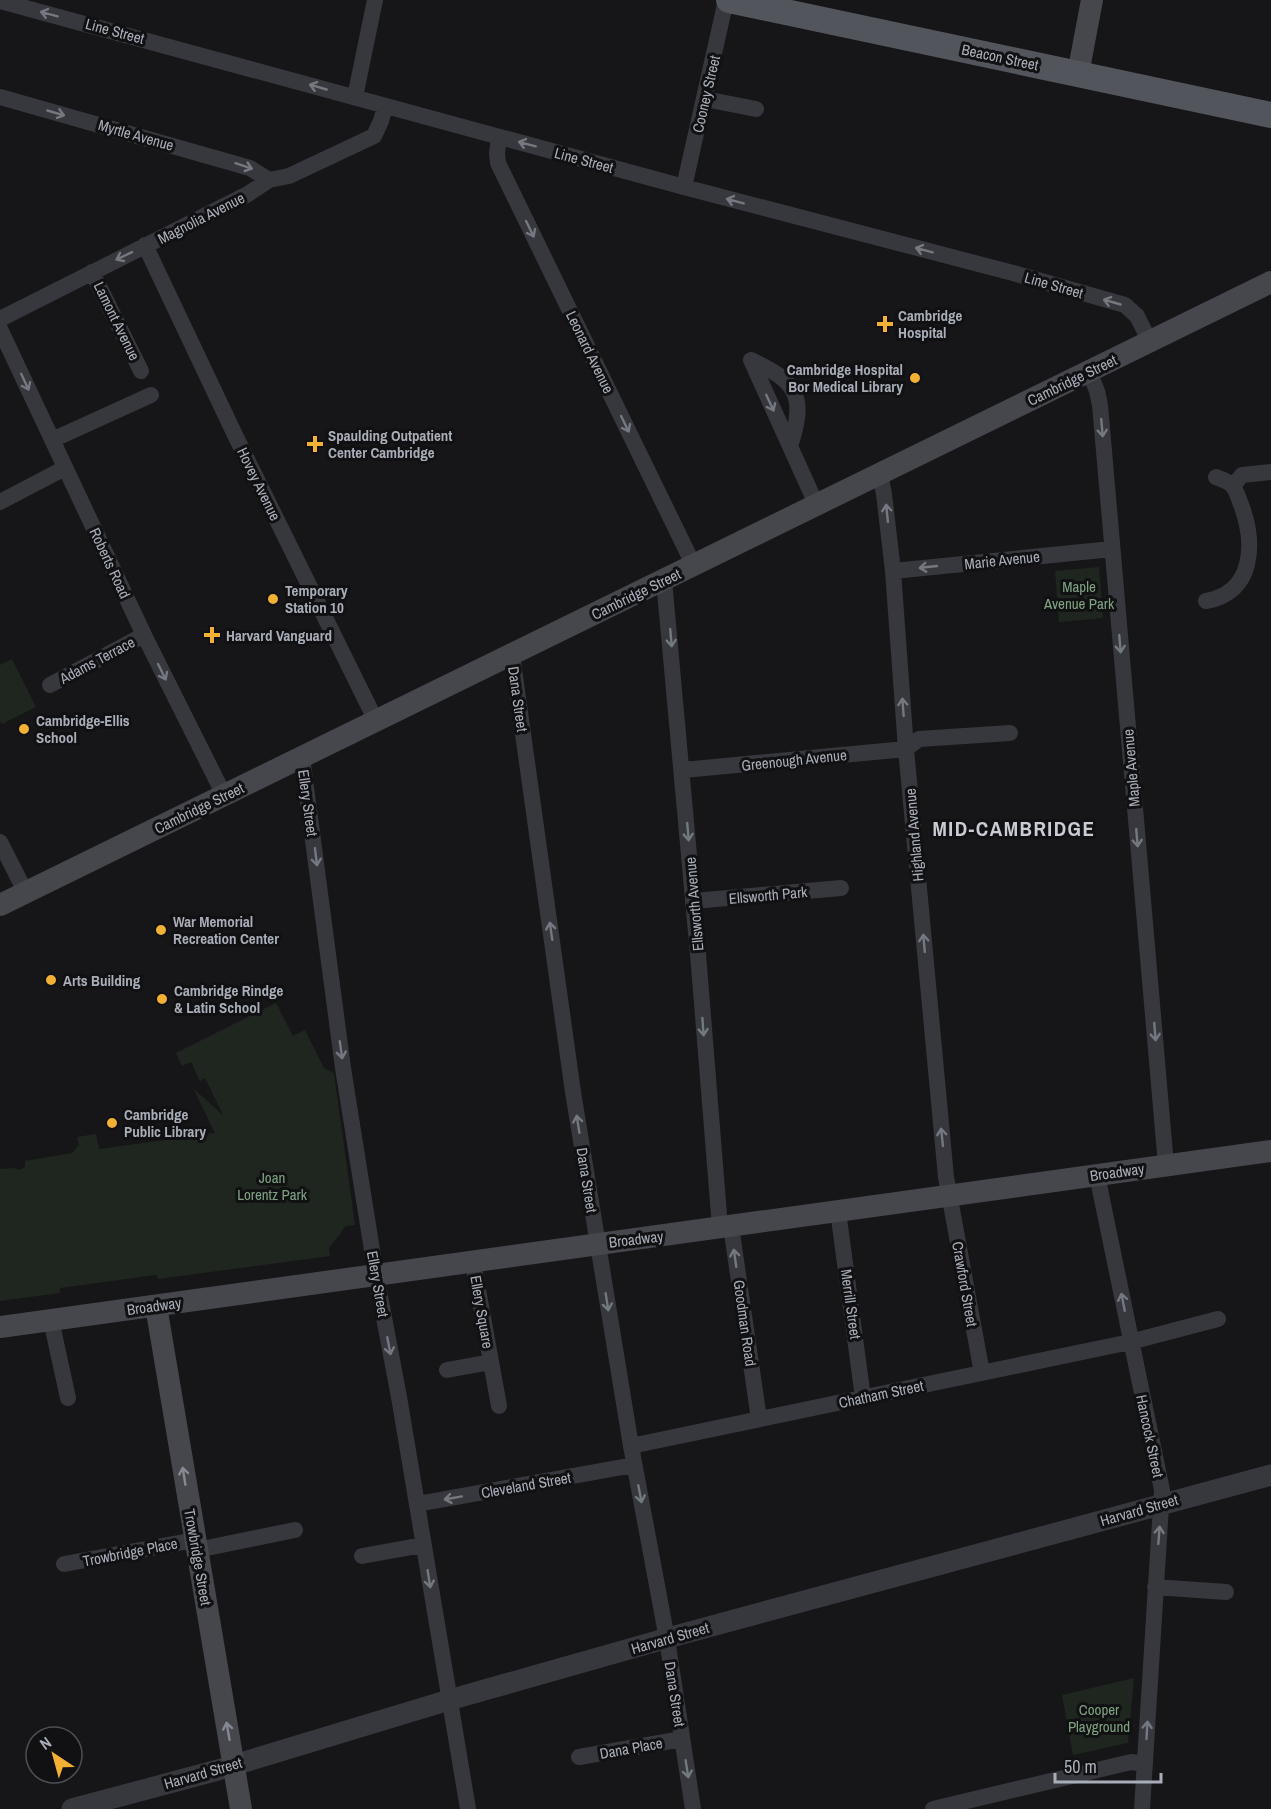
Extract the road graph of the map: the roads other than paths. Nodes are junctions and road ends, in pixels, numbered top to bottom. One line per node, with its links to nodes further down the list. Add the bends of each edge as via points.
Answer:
1 (0, 0): 8 (street, Line Street, one-way to 1)
2 (375, 0): 8 (street)
3 (728, 0): 5 (main road, Beacon Street); 9 (street, Cooney Street)
4 (1092, 0): 6 (main road)
5 (767, 4): 6 (main road, Beacon Street)
6 (1078, 74): 12 (main road, Beacon Street)
7 (0, 97): 14 (street, Myrtle Avenue, one-way to 14, via 250,168)
8 (356, 97): 10 (street, Line Street)
9 (705, 99): 11 (street); 15 (street, Cooney Street)
10 (385, 106): 13 (street, Line Street); 14 (street, Magnolia Avenue, via 374,136 289,176)
11 (756, 109)
12 (1271, 115)
13 (499, 136): 15 (street, Line Street, one-way to 13); 34 (street, Leonard Avenue, one-way to 34, via 498,163)
14 (269, 180): 16 (street, Magnolia Avenue)
15 (684, 188): 20 (street, Line Street, one-way to 15, via 1137,316 1125,305)
16 (145, 245): 17 (street, Magnolia Avenue, one-way to 17); 41 (street, Hovey Avenue)
17 (92, 272): 19 (street, Magnolia Avenue); 21 (street, Lamont Avenue)
18 (1271, 282): 20 (main road, Cambridge Street)
19 (0, 329): 24 (street, Roberts Road, one-way to 24)
20 (1150, 342): 22 (main road, Cambridge Street)
21 (141, 371)
22 (1089, 372): 28 (main road, Cambridge Street); 33 (street, Maple Avenue, one-way to 33, via 1100,400)
23 (151, 395): 24 (street)
24 (52, 440): 26 (street, Roberts Road)
25 (790, 446): 32 (street)
26 (66, 468): 31 (street); 38 (street, Roberts Road)
27 (1271, 472): 30 (street, via 1242,475)
28 (880, 475): 32 (main road, Cambridge Street); 35 (street, Highland Avenue, one-way to 28)
29 (1215, 477): 30 (street)
30 (1233, 486): 37 (street, via 1250,539 1248,567 1228,594)
31 (0, 502)
32 (817, 506): 34 (main road, Cambridge Street)
33 (1112, 549): 35 (street, Marie Avenue, one-way to 35); 53 (street, Maple Avenue, one-way to 53)
34 (694, 566): 36 (main road, Cambridge Street)
35 (893, 571): 43 (street, Highland Avenue, one-way to 35)
36 (664, 580): 39 (main road, Cambridge Street); 45 (street, Ellsworth Avenue, one-way to 45)
37 (1206, 601)
38 (144, 635): 40 (street, Adams Terrace); 46 (street, Roberts Road, one-way to 46)
39 (512, 655): 41 (main road, Cambridge Street); 58 (street, Dana Street, one-way to 39)
40 (50, 685)
41 (376, 721): 44 (main road, Cambridge Street)
42 (1010, 733): 43 (street, Greenough Avenue, via 919,739)
43 (906, 749): 45 (street, Greenough Avenue); 55 (street, Highland Avenue, one-way to 43)
44 (302, 757): 46 (main road, Cambridge Street); 60 (street, Ellery Street, one-way to 60, via 343,1068)
45 (683, 770): 50 (street, Ellsworth Avenue, one-way to 50)
46 (224, 795): 49 (main road, Cambridge Street)
47 (0, 842): 49 (street)
48 (841, 888): 50 (street, Ellsworth Park)
49 (26, 893): 51 (main road, Cambridge Street)
50 (694, 901): 57 (street, Ellsworth Avenue, one-way to 57)
51 (0, 905)
52 (1271, 1151): 53 (main road, Broadway)
53 (1166, 1166): 54 (main road, Broadway)
54 (1097, 1175): 55 (main road, Broadway); 65 (street, Hancock Street, one-way to 54)
55 (949, 1196): 56 (main road, Broadway); 68 (street, Crawford Street)
56 (838, 1211): 57 (main road, Broadway); 70 (street, Merrill Street)
57 (725, 1227): 58 (main road, Broadway); 72 (street, Goodman Road, one-way to 57)
58 (597, 1244): 59 (main road, Broadway); 73 (street, Dana Street, one-way to 73)
59 (473, 1262): 60 (main road, Broadway); 66 (street, Ellery Square)
60 (376, 1275): 61 (main road, Broadway); 76 (street, Ellery Street, one-way to 76)
61 (156, 1306): 63 (main road, Broadway); 79 (main road, Trowbridge Street, one-way to 61)
62 (1218, 1319): 65 (street, Chatham Street)
63 (51, 1320): 64 (main road, Broadway); 69 (street)
64 (0, 1327)
65 (1130, 1342): 68 (street, Chatham Street); 77 (street, Hancock Street, via 1162,1490)
66 (491, 1362): 67 (street, Ellery Square); 71 (street, Ellery Square)
67 (447, 1370)
68 (982, 1373): 70 (street, Chatham Street)
69 (68, 1398)
70 (863, 1398): 72 (street, Chatham Street)
71 (499, 1406)
72 (759, 1419): 73 (street, Chatham Street)
73 (631, 1446): 74 (street, Dana Street)
74 (634, 1466): 76 (street, Cleveland Street, one-way to 76); 85 (street, Dana Street, one-way to 85)
75 (1271, 1475): 77 (street, Harvard Street)
76 (417, 1504): 80 (street, Ellery Street)
77 (1161, 1504): 83 (street, Hancock Street, one-way to 77); 85 (street, Harvard Street)
78 (296, 1530): 79 (street, Trowbridge Place)
79 (196, 1545): 82 (street, Trowbridge Place); 89 (main road, Trowbridge Street, one-way to 79)
80 (423, 1545): 81 (street); 86 (street, Ellery Street, one-way to 86)
81 (362, 1556)
82 (64, 1564)
83 (1155, 1587): 84 (street); 90 (street, Hancock Street, one-way to 83)
84 (1226, 1592)
85 (667, 1639): 86 (street, Harvard Street); 87 (street, Dana Street)
86 (449, 1700): 89 (street, Harvard Street); 93 (street, Ellery Street)
87 (682, 1740): 88 (street, Dana Place); 94 (street, Dana Street, one-way to 94)
88 (579, 1757)
89 (234, 1764): 91 (street, Harvard Street); 92 (main road, Trowbridge Street)
90 (1145, 1764): 95 (street, via 1131,1762); 96 (street, Hancock Street)
91 (72, 1809)
92 (241, 1809)
93 (468, 1809)
94 (693, 1809)
95 (933, 1809)
96 (1142, 1809)

